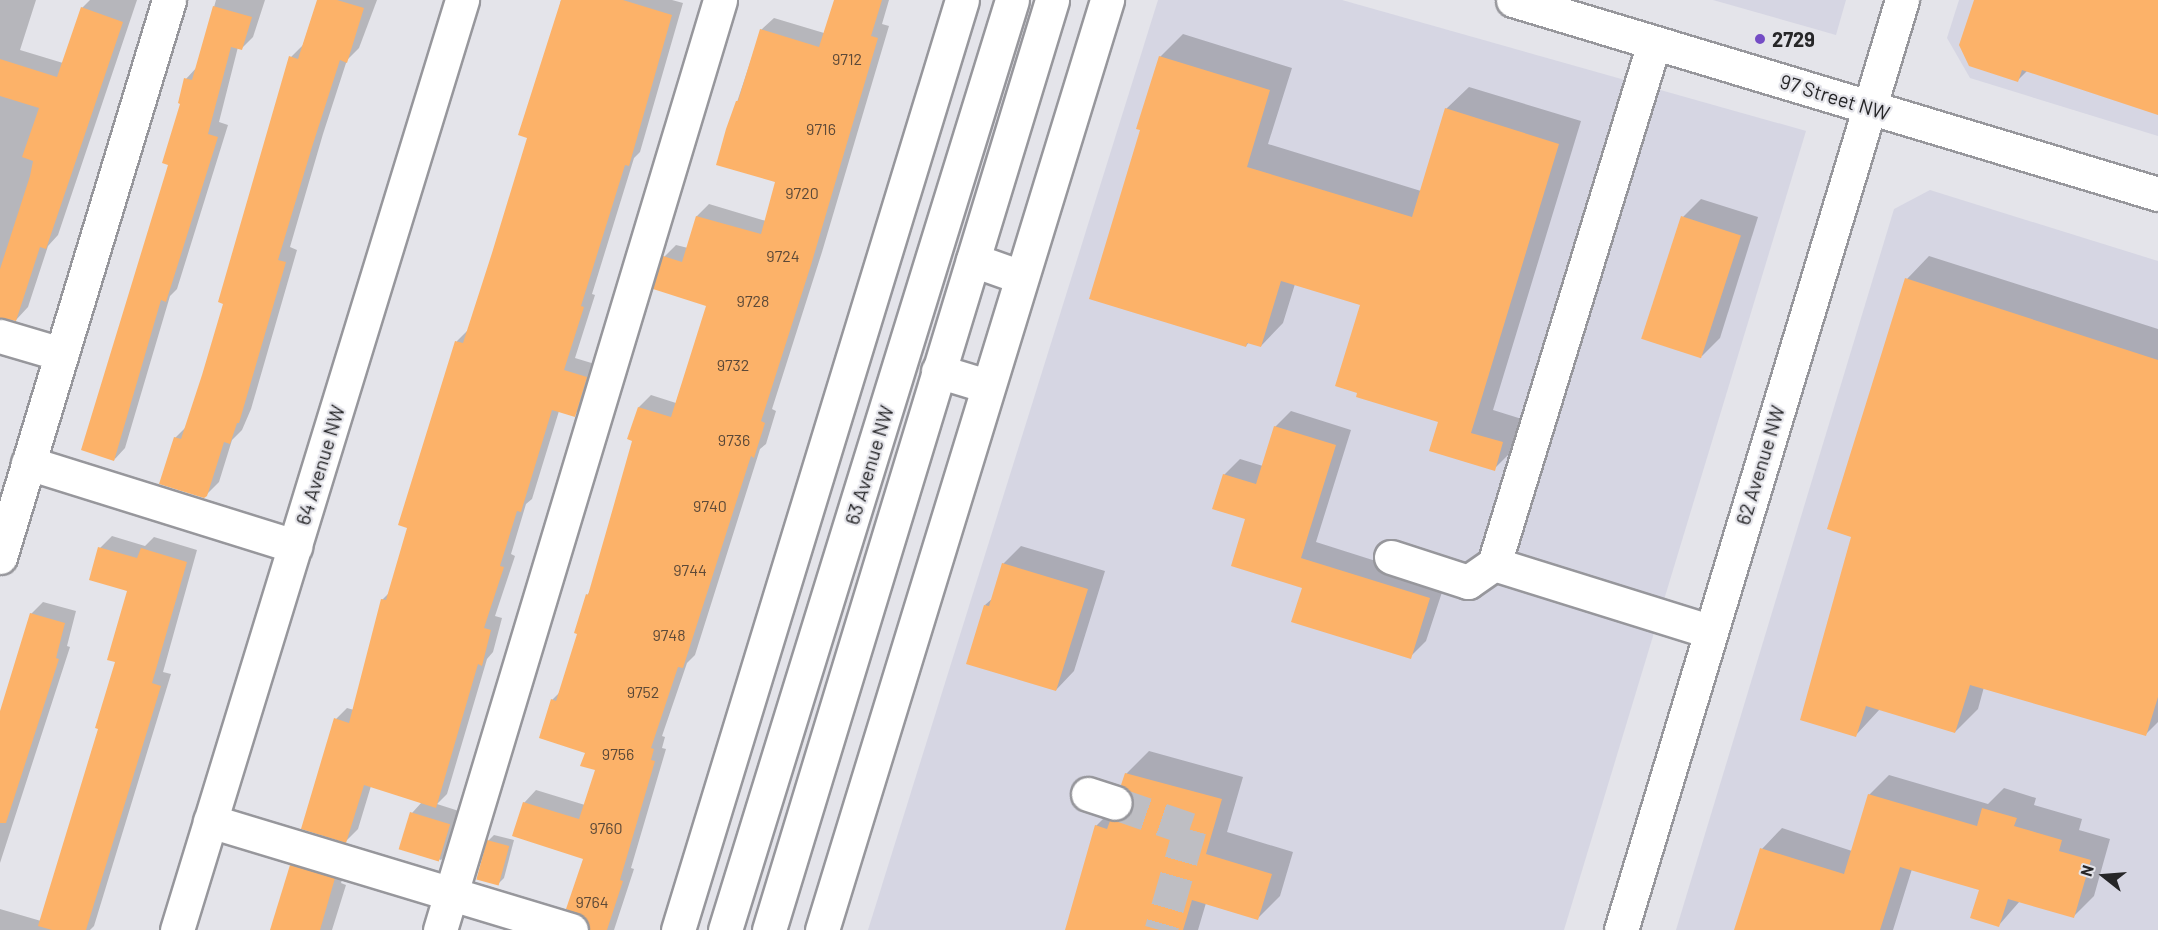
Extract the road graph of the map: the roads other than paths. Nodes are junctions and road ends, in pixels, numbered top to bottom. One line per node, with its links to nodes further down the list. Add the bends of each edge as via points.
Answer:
1 (169, 0): 16 (street)
2 (462, 0): 20 (street, 64 Avenue NW)
3 (720, 0): 26 (street)
4 (962, 0): 30 (street)
5 (1012, 0): 31 (street, 63 Avenue NW)
6 (1052, 0): 13 (street, 63 Avenue NW)
7 (1107, 0): 14 (street)
8 (1513, 0): 10 (street, 97 Street NW)
9 (1902, 0): 11 (street, 62 Avenue NW)
10 (1654, 43): 11 (street, 97 Street NW); 23 (street)
11 (1869, 107): 12 (street, 97 Street NW); 24 (street, 62 Avenue NW)
12 (2158, 194)
13 (973, 260): 14 (street); 17 (street, 63 Avenue NW)
14 (1022, 277): 18 (street)
15 (0, 336): 16 (street)
16 (61, 354): 19 (street)
17 (938, 371): 18 (street); 32 (street, 63 Avenue NW)
18 (987, 386): 33 (street)
19 (28, 464): 20 (street); 21 (street)
20 (295, 546): 25 (street, 64 Avenue NW)
21 (0, 557)
22 (1391, 557): 23 (street, via 1468,582)
23 (1494, 564): 24 (street)
24 (1709, 631): 34 (street, 62 Avenue NW)
25 (210, 821): 26 (street); 27 (street, 64 Avenue NW)
26 (452, 892): 28 (street); 29 (street)
27 (177, 930)
28 (441, 930)
29 (571, 930)
30 (678, 930)
31 (725, 930)
32 (769, 930)
33 (822, 930)
34 (1620, 930)

